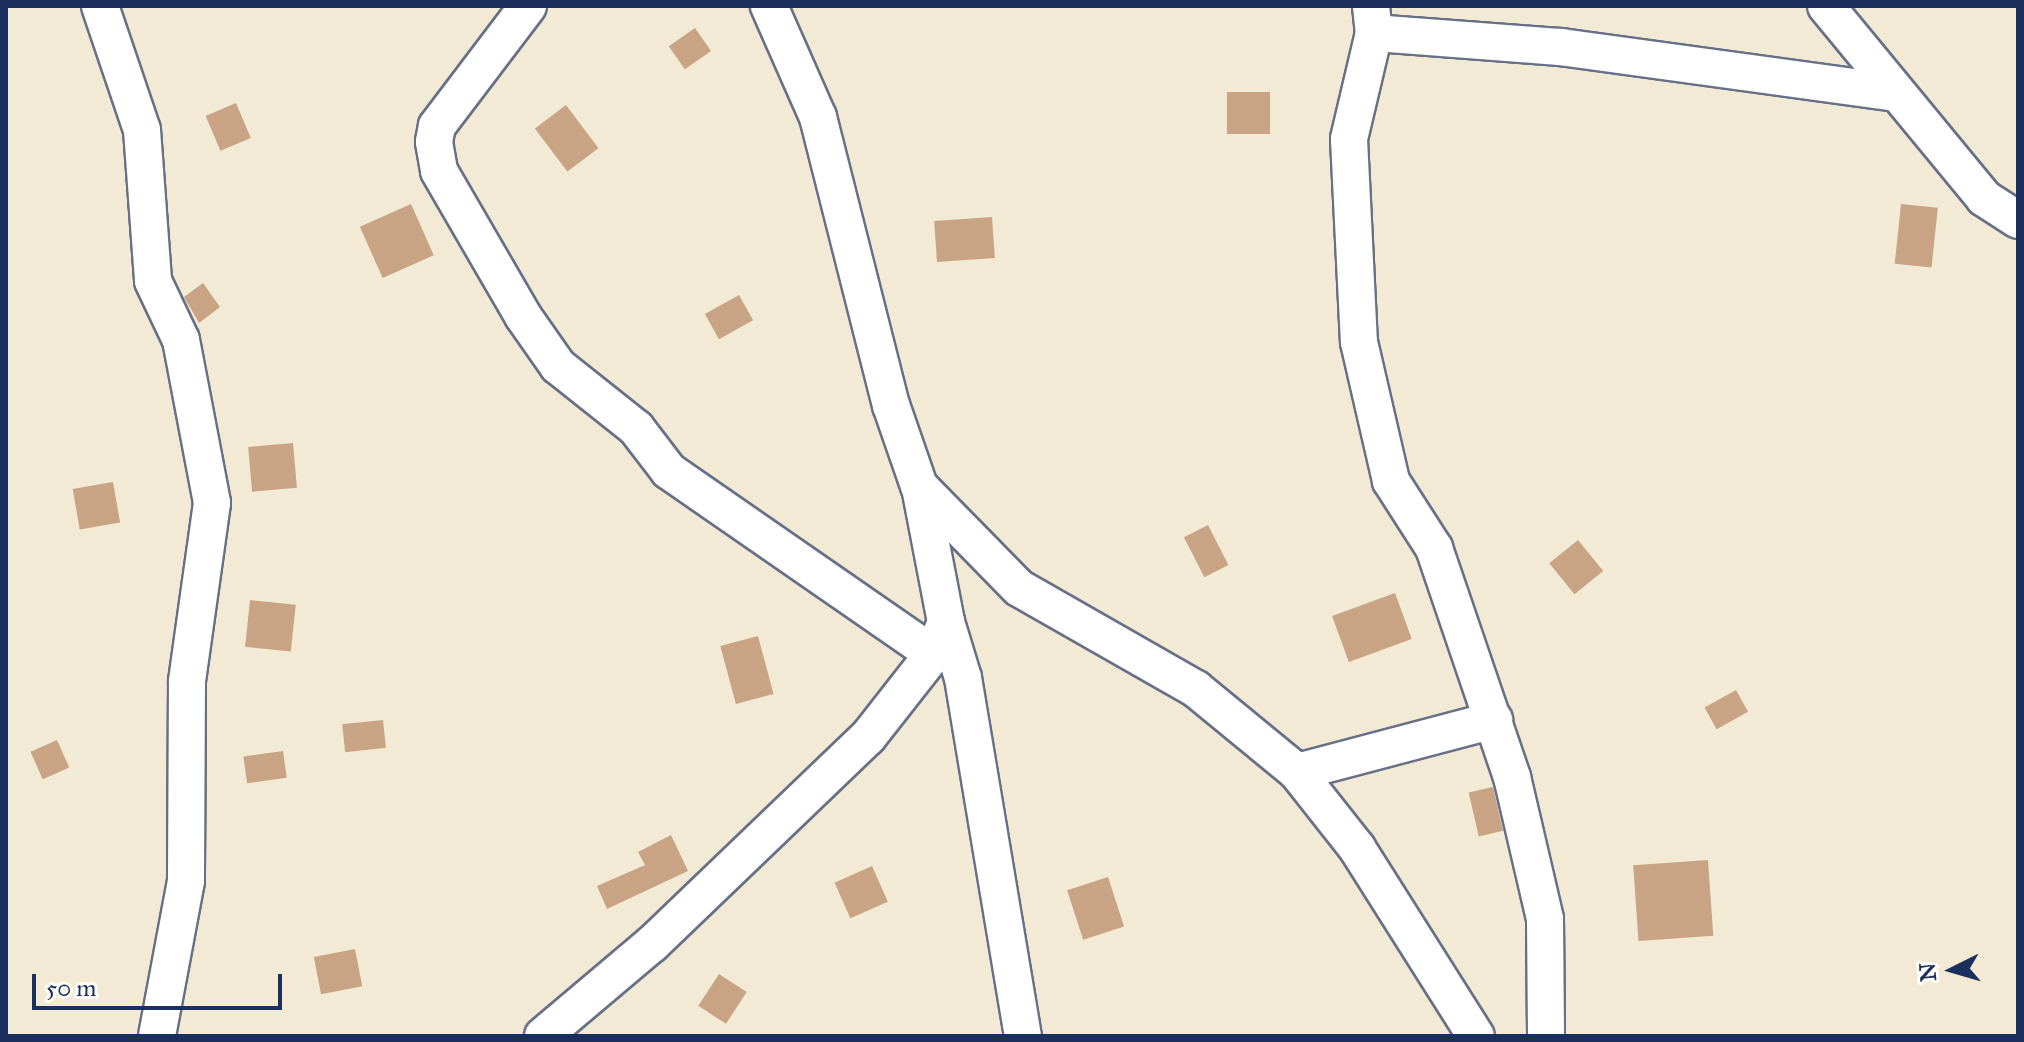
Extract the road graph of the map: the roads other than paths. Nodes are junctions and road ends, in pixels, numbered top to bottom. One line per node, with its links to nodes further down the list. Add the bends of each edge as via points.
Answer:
1 (100, 6): 12 (street, via 142,130 153,281 181,340 212,503 187,682 186,881)
2 (528, 6): 9 (street, via 437,126 434,142 439,171 523,316 558,366 636,428 669,471)
3 (769, 6): 8 (street, via 818,117 891,405)
4 (1826, 6): 6 (street)
5 (1373, 19): 6 (street); 10 (street, via 1349,139 1359,342 1391,481 1434,548)
6 (1891, 92): 7 (street, via 1984,198)
7 (2018, 220)
8 (919, 486): 9 (street); 11 (street, via 1019,588 1196,689)
9 (939, 638): 13 (street, via 868,737 652,944); 14 (street, via 963,678)
10 (1494, 720): 11 (street); 16 (street, via 1545,919)
11 (1297, 772): 15 (street, via 1357,848)
12 (157, 1036)
13 (543, 1036)
14 (1023, 1036)
15 (1476, 1036)
16 (1546, 1036)

